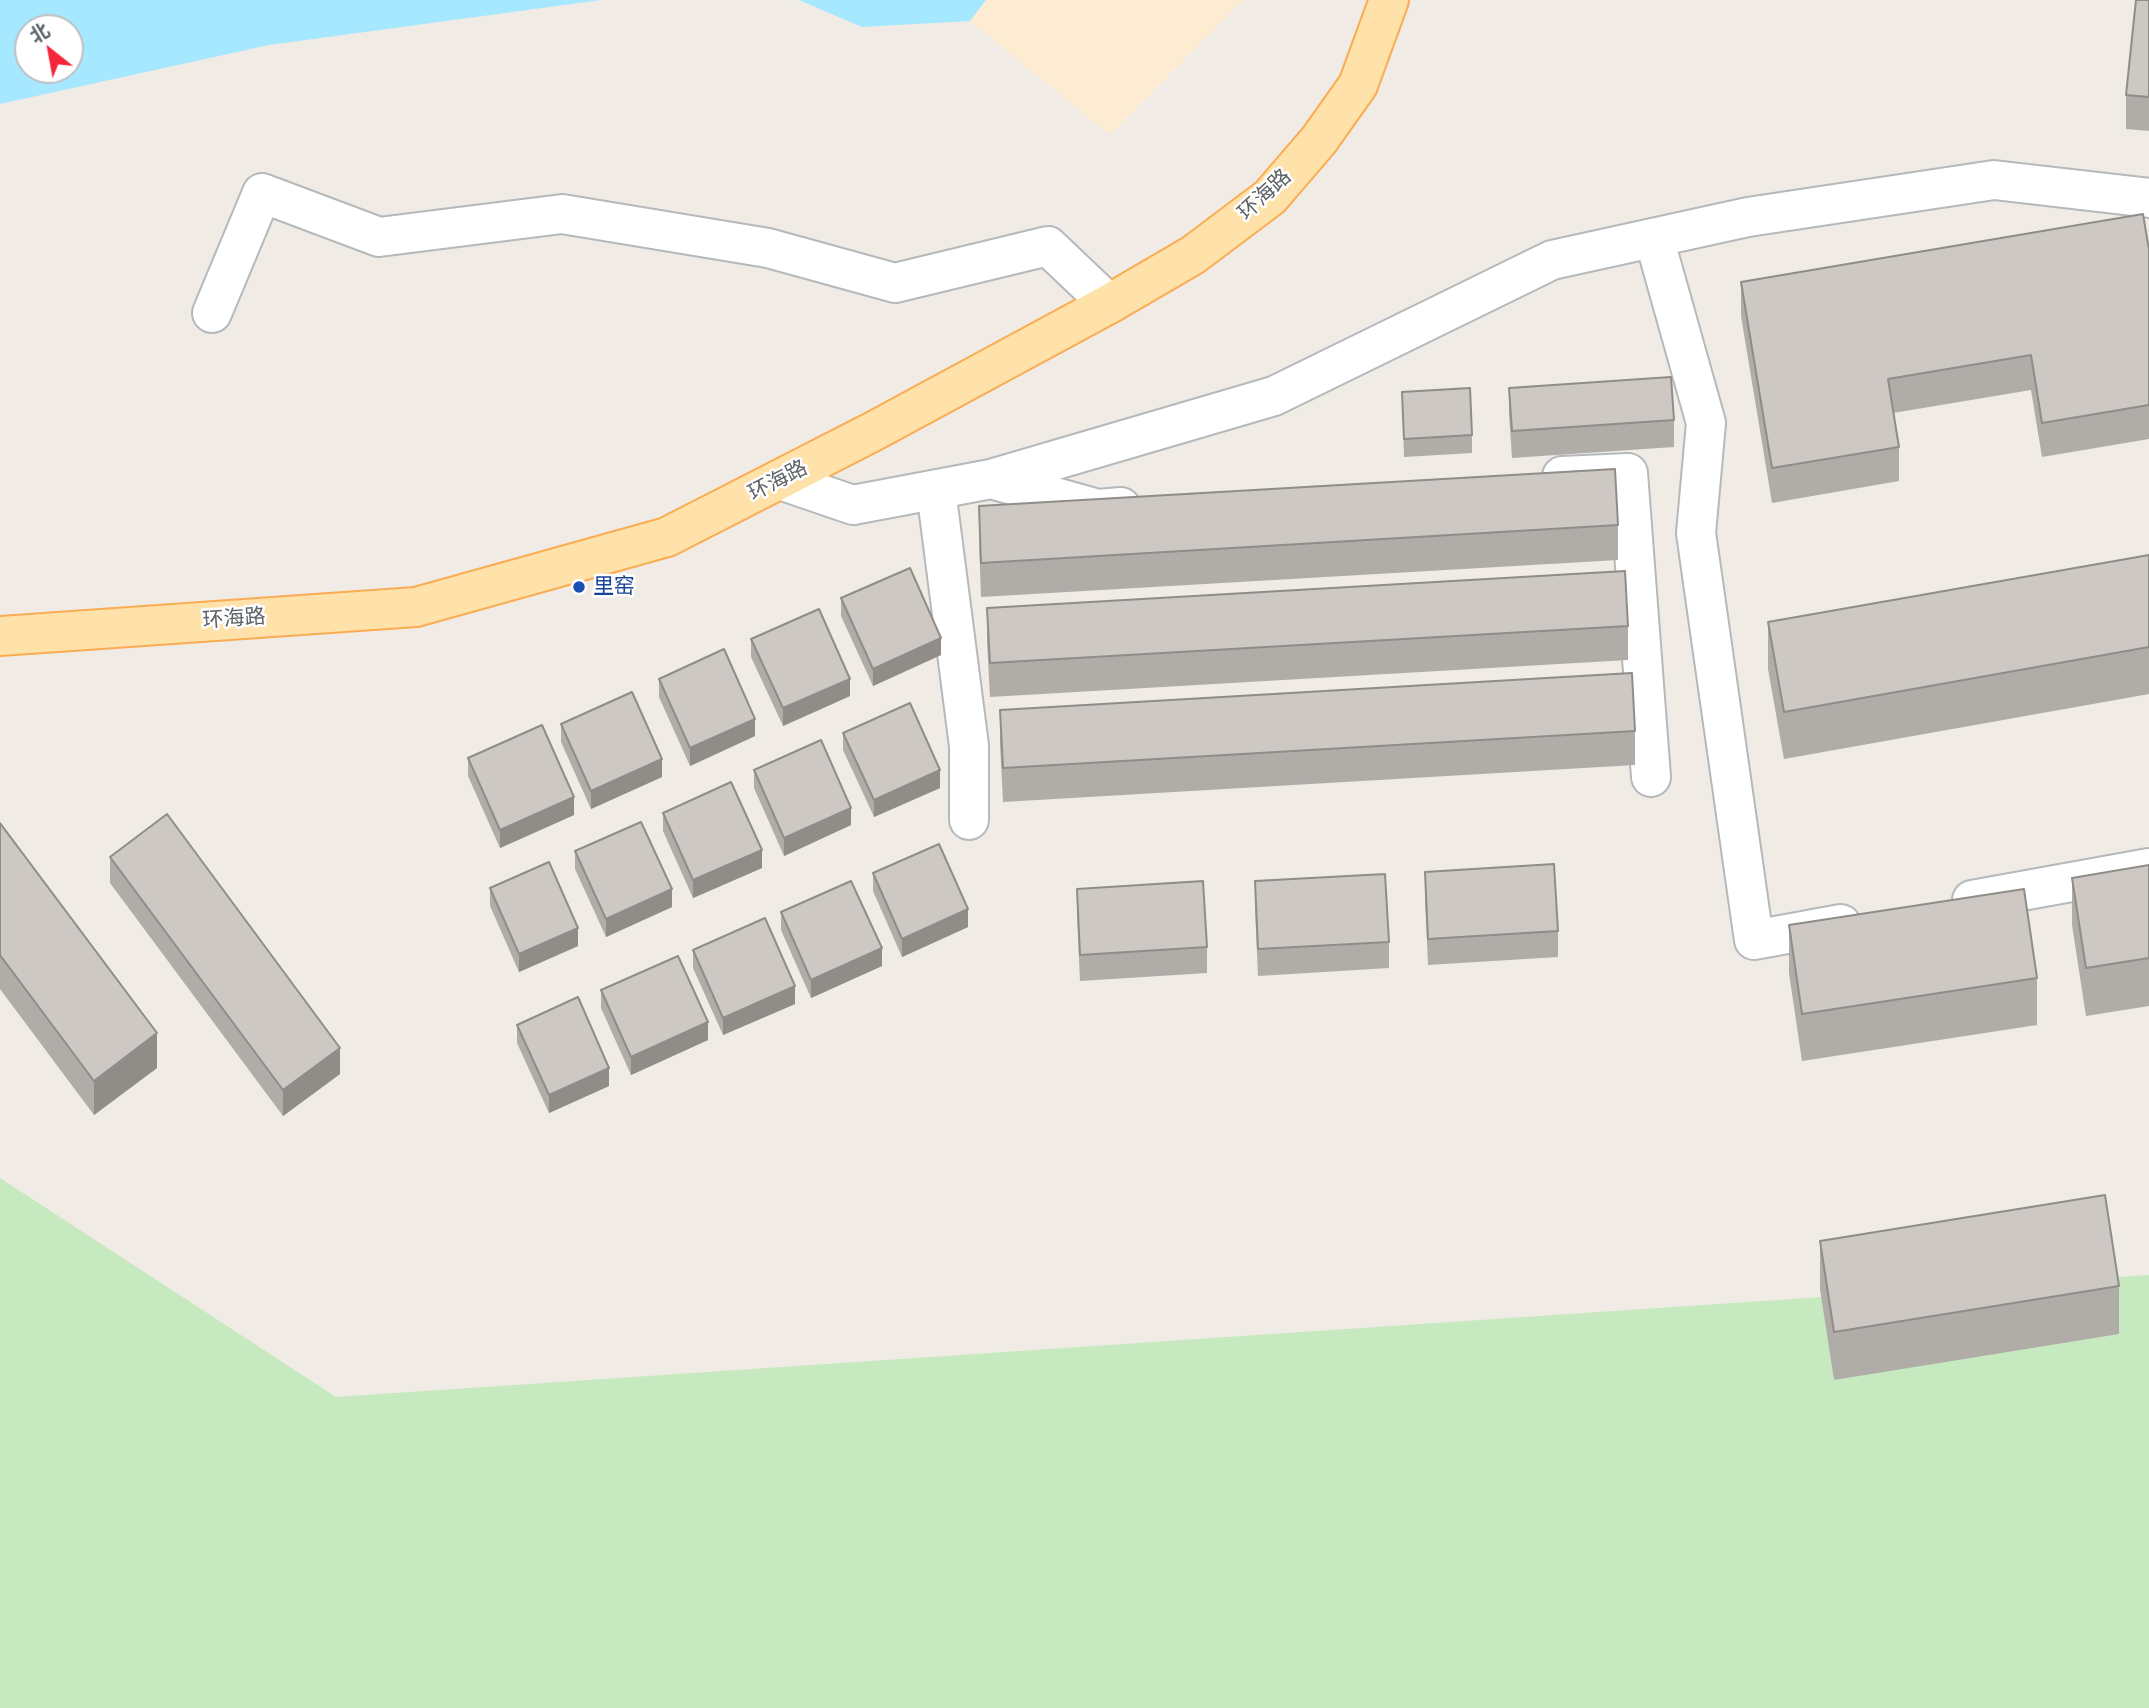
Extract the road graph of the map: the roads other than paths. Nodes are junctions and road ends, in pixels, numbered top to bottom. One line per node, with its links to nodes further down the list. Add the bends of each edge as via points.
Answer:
1 (1389, 0): 4 (main road, 环海路, via 1358,85 1270,197 1193,255)
2 (2149, 198): 3 (street, via 1994,180 1748,217)
3 (1654, 238): 7 (street, via 1552,260 1274,396); 16 (street, via 1706,423 1696,533 1754,940)
4 (1109, 304): 5 (street, via 1048,246 895,283 768,248 562,214 379,237 262,193); 8 (main road, 环海路)
5 (212, 313)
6 (1534, 478): 12 (street, via 1628,473)
7 (991, 479): 9 (street); 10 (street, via 1098,509)
8 (780, 480): 9 (street, via 853,505); 11 (main road, 环海路, via 667,537 416,607)
9 (936, 490): 13 (street, via 969,747)
10 (1153, 505)
11 (0, 636)
12 (1651, 777)
13 (969, 820)
14 (2149, 868): 15 (street)
15 (1945, 905)
16 (1877, 918)

